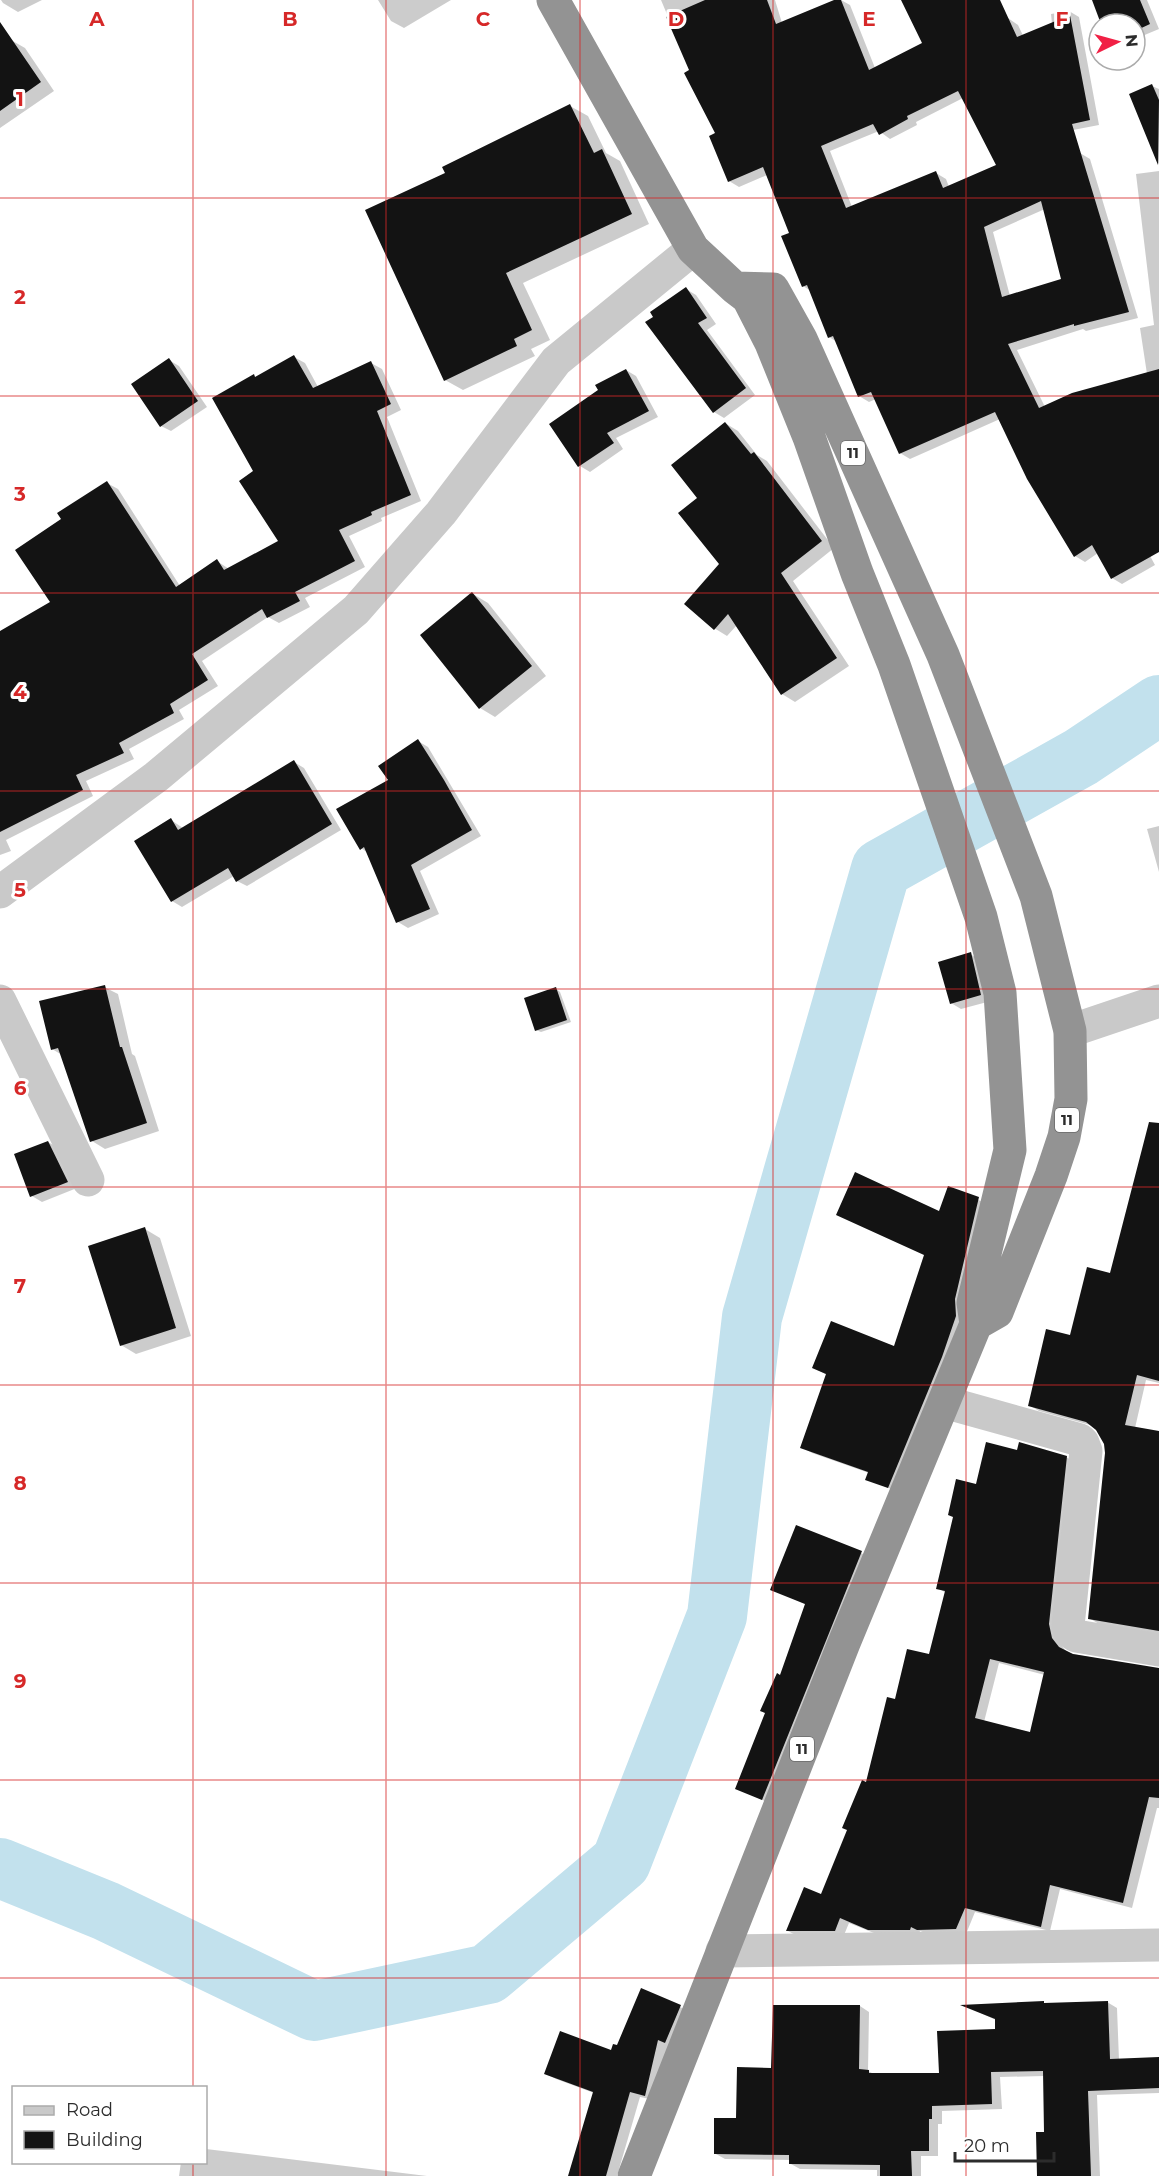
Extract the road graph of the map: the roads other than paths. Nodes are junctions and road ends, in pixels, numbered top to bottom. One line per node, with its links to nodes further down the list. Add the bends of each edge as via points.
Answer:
1 (553, 0): 2 (highway, 11)
2 (693, 249): 3 (highway, 11); 4 (street, via 556,361 441,513 356,610 156,777)
3 (735, 288): 7 (highway, 11, via 773,289 834,410 943,655 1036,896); 9 (highway, 11, via 748,298 771,343 809,437 894,665 981,917 1000,993 1010,1150 973,1303)
4 (0, 892)
5 (0, 1000): 8 (street)
6 (1159, 1001): 7 (street)
7 (1070, 1031): 9 (highway, 11, via 1071,1099 1064,1137 997,1312)
8 (88, 1180)
9 (976, 1324): 10 (highway, 11)
10 (944, 1402): 11 (street, via 1083,1443 1086,1451 1070,1632); 13 (highway, 11)
11 (1159, 1650)
12 (1159, 1945): 13 (street)
13 (722, 1951): 14 (highway, 11)
14 (634, 2176)

